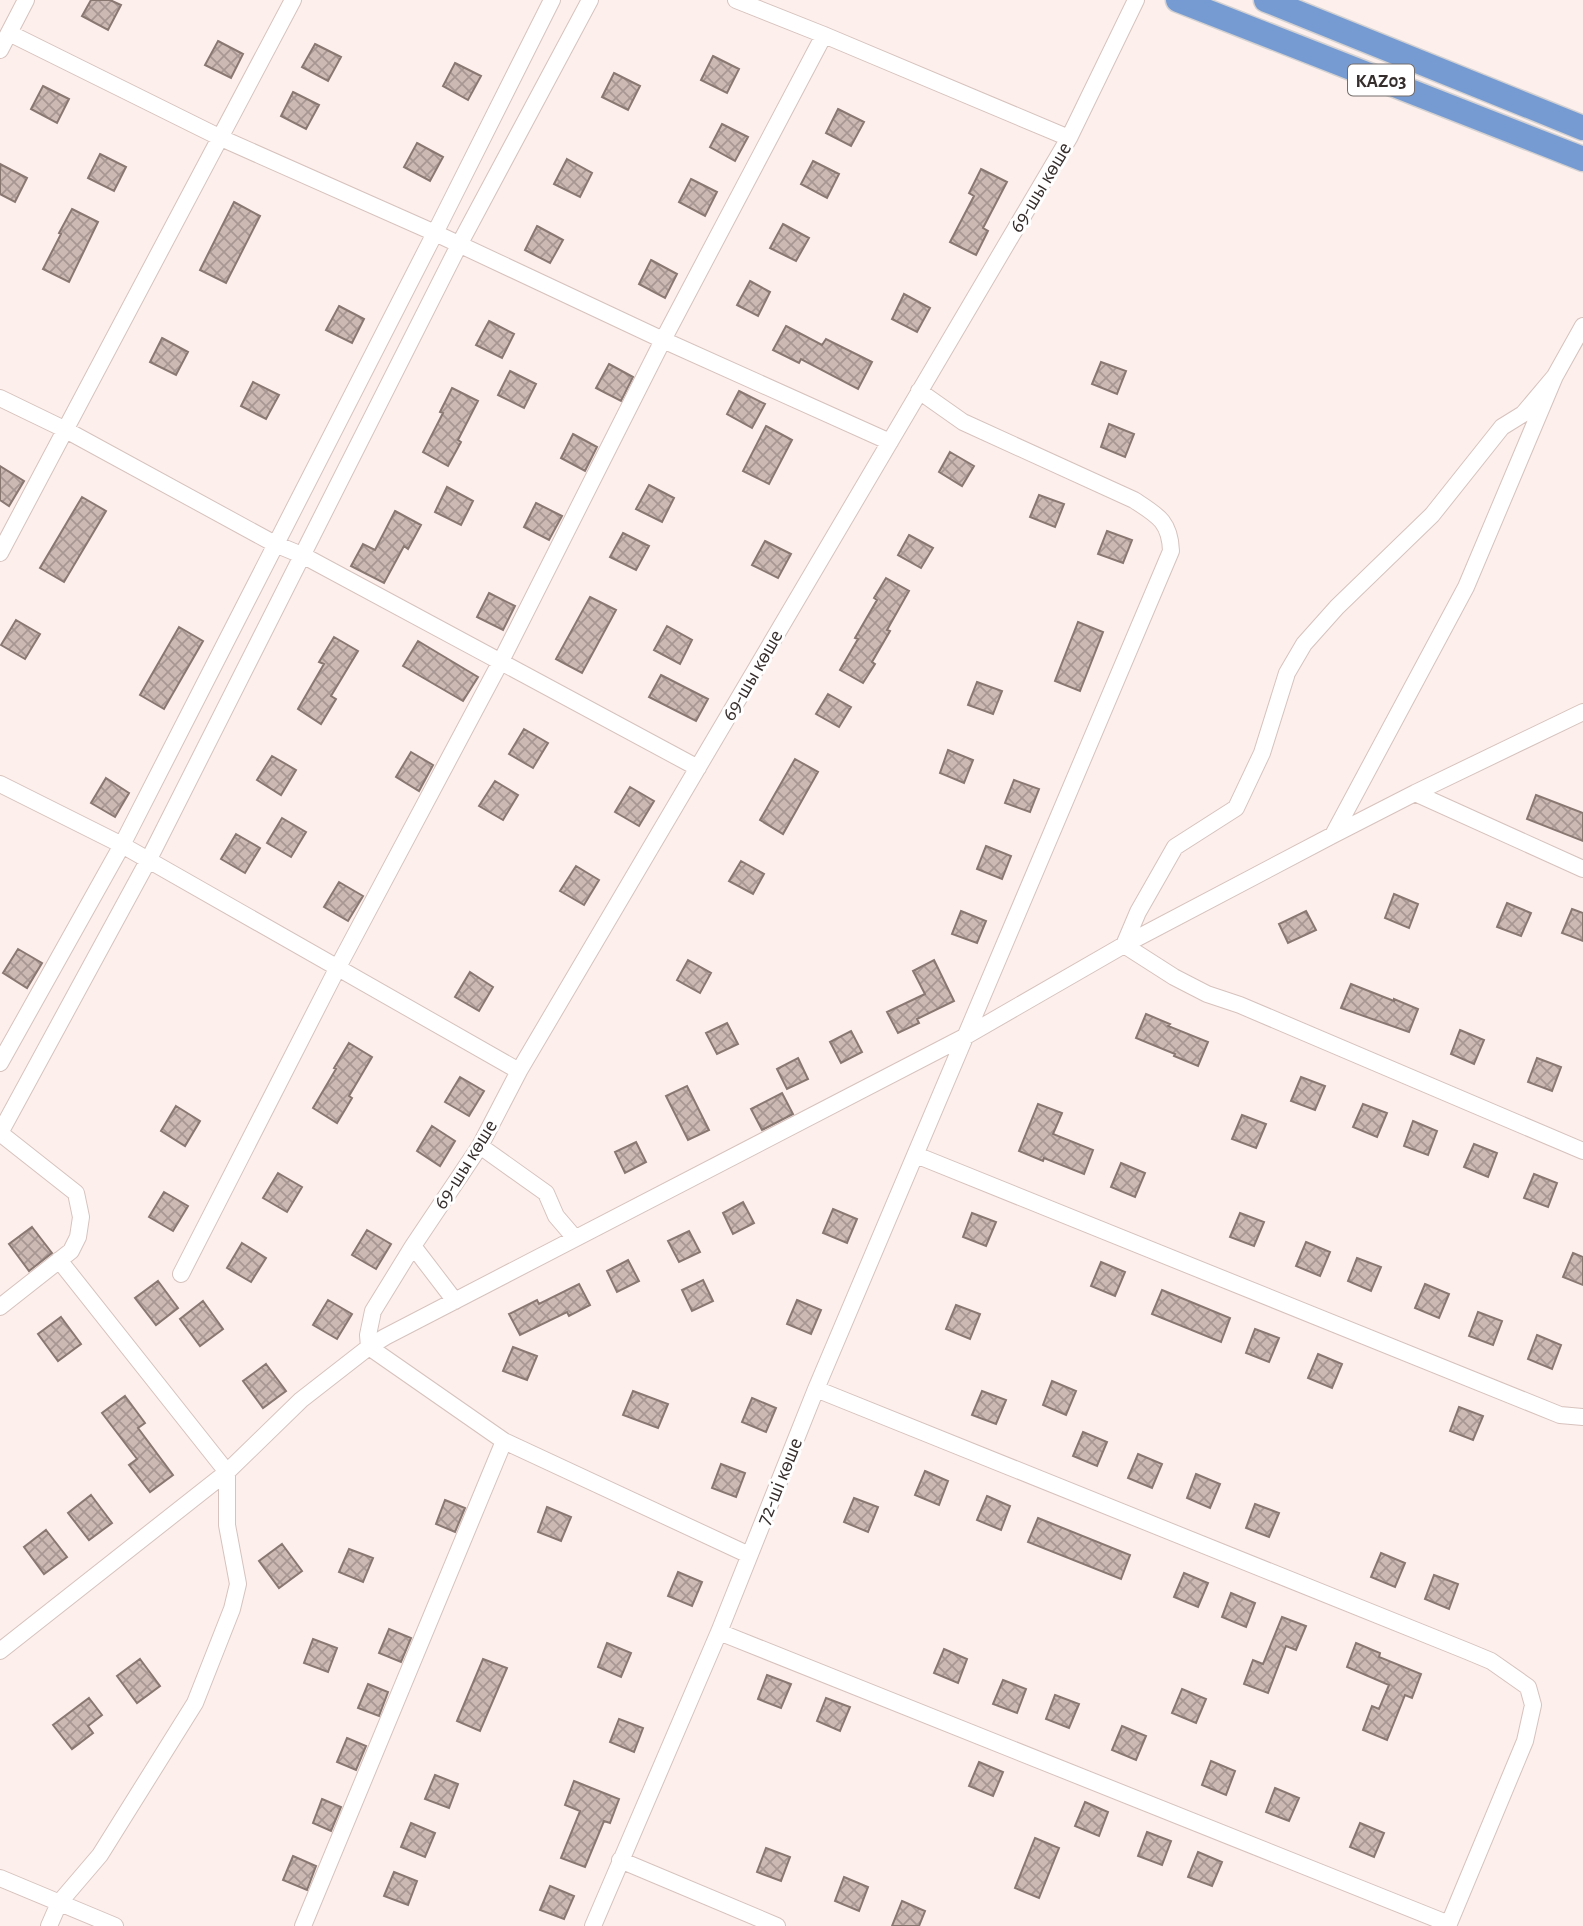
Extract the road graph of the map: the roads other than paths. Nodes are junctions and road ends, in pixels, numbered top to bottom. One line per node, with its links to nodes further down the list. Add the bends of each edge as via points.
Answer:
1 (26, 0): 9 (street)
2 (293, 0): 13 (street)
3 (552, 0): 16 (street)
4 (590, 0): 17 (street)
5 (736, 0): 10 (street)
6 (1136, 0): 14 (street, 69-шы көше)
7 (1178, 0): 15 (highway, KАZ03)
8 (1266, 0): 12 (highway, KАZ03)
9 (9, 33): 11 (street); 13 (street)
10 (824, 35): 14 (street); 19 (street)
11 (0, 50)
12 (1583, 128)
13 (220, 138): 16 (street); 23 (street)
14 (1069, 138): 21 (street, 69-шы көше)
15 (1583, 159)
16 (435, 233): 17 (street); 25 (street)
17 (459, 245): 19 (street); 27 (street)
18 (1583, 326): 20 (street)
19 (663, 340): 24 (street); 28 (street)
20 (1555, 376): 33 (street, via 1466,587); 37 (street, via 1522,414 1502,427 1432,515 1304,644 1287,673 1262,753 1236,808 1175,848)
21 (919, 391): 24 (street, 69-шы көше); 39 (street, 72-ші көше, via 962,422 1134,500 1166,524 1170,537 1171,551)
22 (0, 398): 23 (street)
23 (64, 429): 25 (street); 26 (street)
24 (890, 442): 30 (street, 69-шы көше)
25 (275, 544): 27 (street); 34 (street)
26 (0, 553)
27 (304, 556): 28 (street); 35 (street)
28 (501, 661): 30 (street); 38 (street)
29 (1583, 712): 32 (street)
30 (698, 768): 41 (street, 69-шы көше)
31 (0, 784): 34 (street)
32 (1415, 793): 33 (street); 36 (street)
33 (1333, 835): 37 (street)
34 (122, 845): 35 (street); 40 (street)
35 (149, 859): 38 (street); 42 (street)
36 (1583, 869)
37 (1124, 945): 39 (street); 44 (street, via 1207,994)
38 (338, 967): 41 (street); 49 (street)
39 (967, 1036): 45 (street, 72-ші көше); 46 (street)
40 (0, 1063)
41 (519, 1071): 43 (street, 69-шы көше)
42 (0, 1133): 48 (street, via 76,1193 78,1237 71,1251)
43 (480, 1146): 46 (street, via 545,1193); 47 (street, 69-шы көше)
44 (1583, 1150)
45 (916, 1155): 53 (street, 72-ші көше); 54 (street, via 1547,1410)
46 (574, 1237): 50 (street)
47 (413, 1246): 50 (street); 52 (street, 69-шы көше, via 373,1311)
48 (58, 1260): 51 (street); 56 (street)
49 (181, 1274)
50 (455, 1301): 52 (street)
51 (0, 1307)
52 (369, 1347): 55 (street); 56 (street, via 301,1400)
53 (816, 1389): 57 (street, 72-ші көше); 63 (street, via 1491,1661 1528,1687 1533,1705 1525,1741)
54 (1583, 1417)
55 (504, 1441): 57 (street); 66 (street)
56 (227, 1472): 59 (street); 62 (street, via 227,1525 238,1584 228,1621 195,1703 100,1855)
57 (749, 1555): 58 (street, 72-ші көше)
58 (719, 1632): 60 (street, 72-ші көше); 63 (street)
59 (0, 1651)
60 (620, 1860): 67 (street, 72-ші көше); 68 (street)
61 (0, 1878): 62 (street)
62 (59, 1903): 64 (street); 65 (street)
63 (1449, 1925)
64 (49, 1926)
65 (115, 1926)
66 (303, 1926)
67 (593, 1926)
68 (777, 1926)

